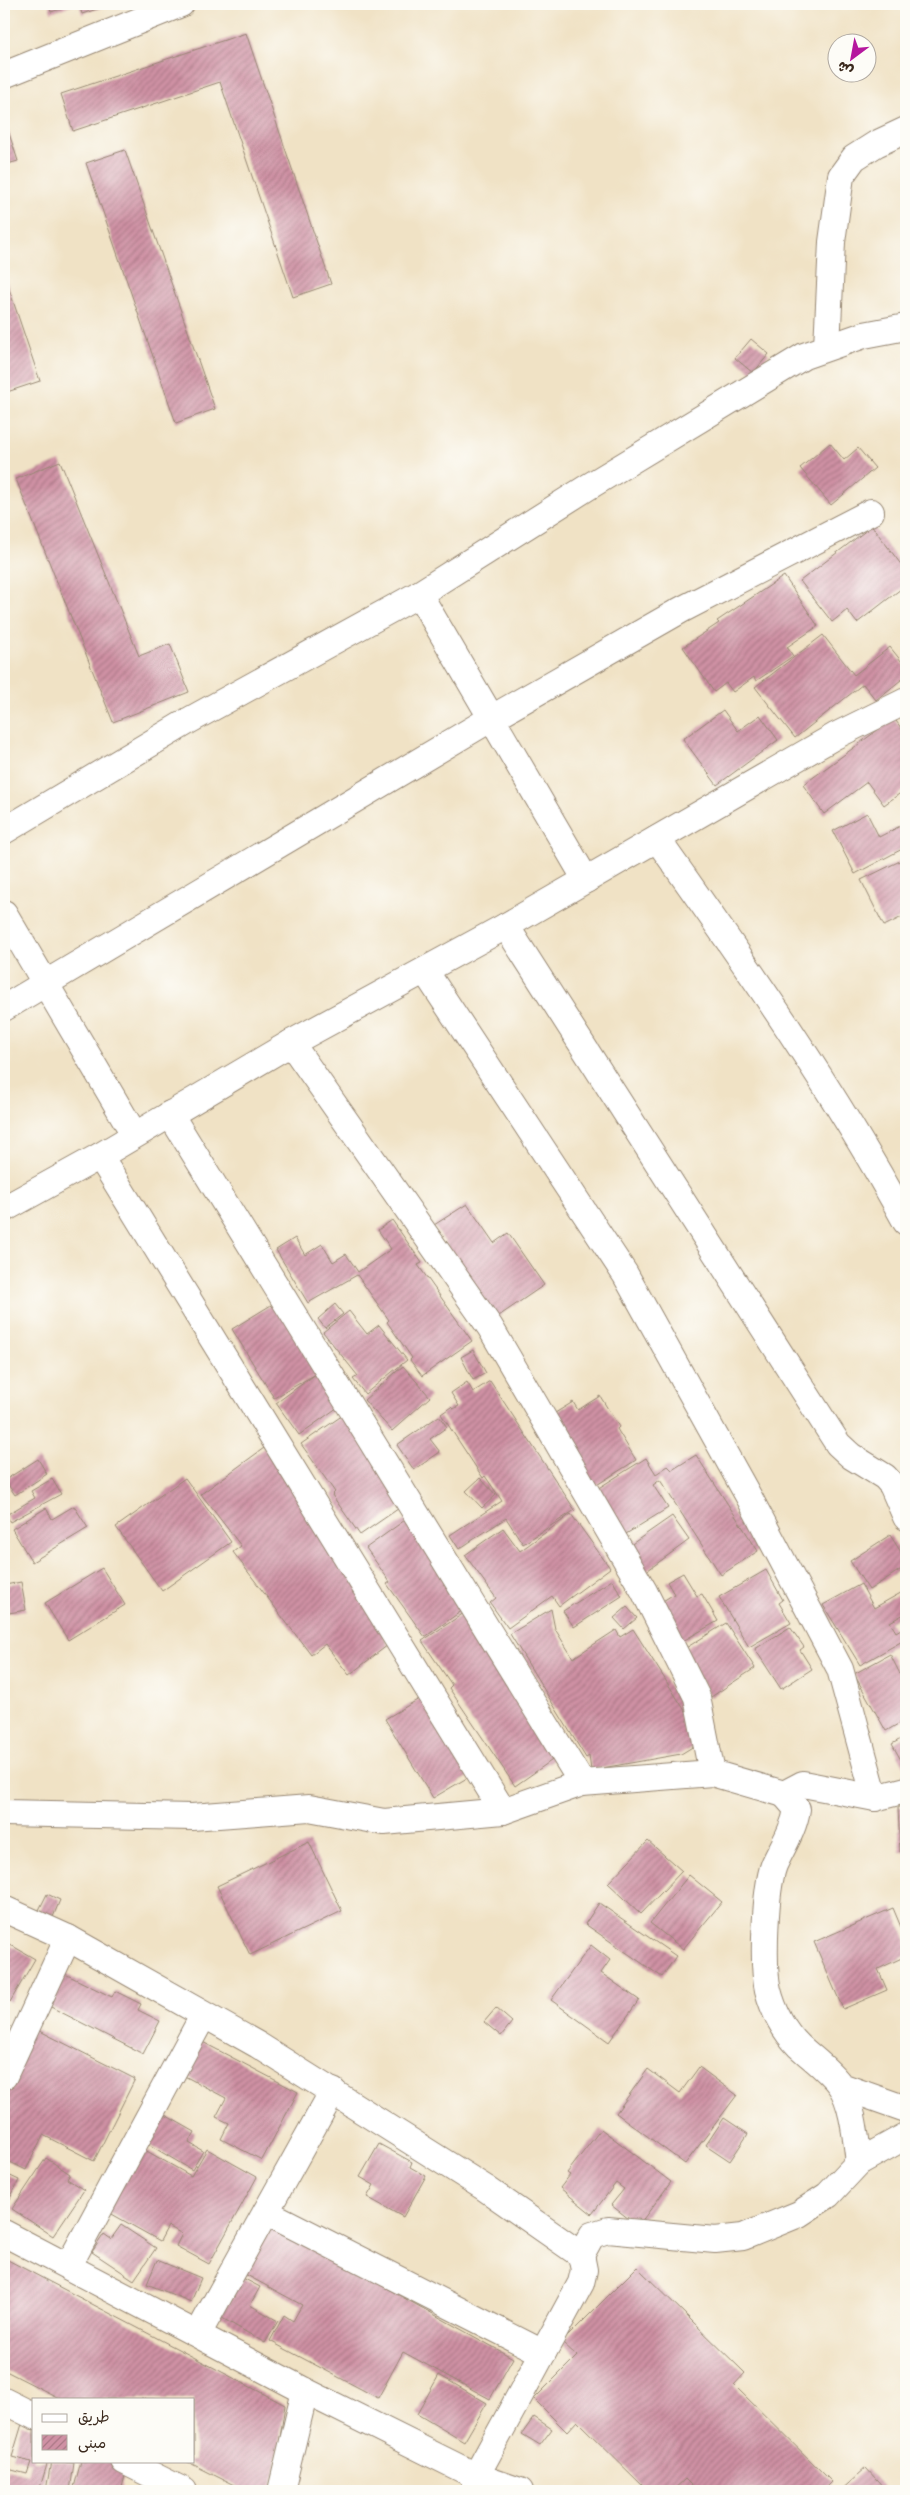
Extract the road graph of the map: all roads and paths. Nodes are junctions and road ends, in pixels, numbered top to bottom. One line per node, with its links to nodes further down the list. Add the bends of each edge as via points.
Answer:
1 (181, 4): 2 (street)
2 (4, 76)
3 (906, 130): 5 (street, via 854,158 841,176 832,242)
4 (906, 327): 5 (street, via 864,335)
5 (828, 347): 7 (street, via 804,356)
6 (871, 512): 9 (street, via 681,610)
7 (419, 594): 9 (street); 10 (street, via 190,720)
8 (906, 701): 11 (street, via 835,736)
9 (492, 718): 12 (street); 16 (street)
10 (4, 832)
11 (657, 839): 12 (street); 23 (street, via 761,985 883,1179)
12 (586, 880): 14 (street)
13 (4, 913): 16 (street)
14 (506, 926): 15 (street); 24 (street, via 838,1444 885,1477)
15 (426, 971): 18 (street); 29 (street, via 624,1274 750,1499 840,1669)
16 (44, 985): 17 (street); 20 (street)
17 (4, 1008)
18 (291, 1043): 19 (street); 25 (street, via 490,1327 644,1591 697,1698)
19 (170, 1114): 20 (street); 26 (street)
20 (134, 1134): 21 (street)
21 (100, 1156): 22 (street); 30 (street)
22 (4, 1210)
23 (906, 1222)
24 (904, 1507)
25 (712, 1773): 26 (street); 28 (street)
26 (582, 1783): 30 (street)
27 (906, 1790): 29 (street)
28 (784, 1794): 29 (street, via 803,1784); 36 (street, via 797,1810 770,1884 765,1961 768,1990 779,2020 798,2044)
29 (874, 1798)
30 (503, 1811): 31 (street, via 384,1822 309,1808 192,1818)
31 (4, 1813)
32 (4, 1909): 33 (street)
33 (68, 1938): 34 (street); 35 (street)
34 (204, 2016): 37 (street); 44 (street)
35 (5, 2070)
36 (841, 2086): 38 (street); 40 (street)
37 (332, 2091): 41 (street); 43 (street, via 486,2188)
38 (906, 2109)
39 (906, 2136): 40 (street)
40 (860, 2162): 43 (street, via 828,2195 799,2214 743,2237 715,2240 608,2230 592,2235)
41 (266, 2212): 45 (street); 46 (street)
42 (4, 2233): 44 (street)
43 (581, 2255): 46 (street, via 584,2270 581,2283)
44 (69, 2265): 45 (street)
45 (198, 2334): 47 (street)
46 (543, 2353): 51 (street)
47 (305, 2391): 51 (street); 53 (street)
48 (4, 2401): 49 (street)
49 (32, 2415)
50 (131, 2473): 52 (street)
51 (475, 2484): 54 (street)
52 (184, 2491)
53 (281, 2491)
54 (520, 2491)

